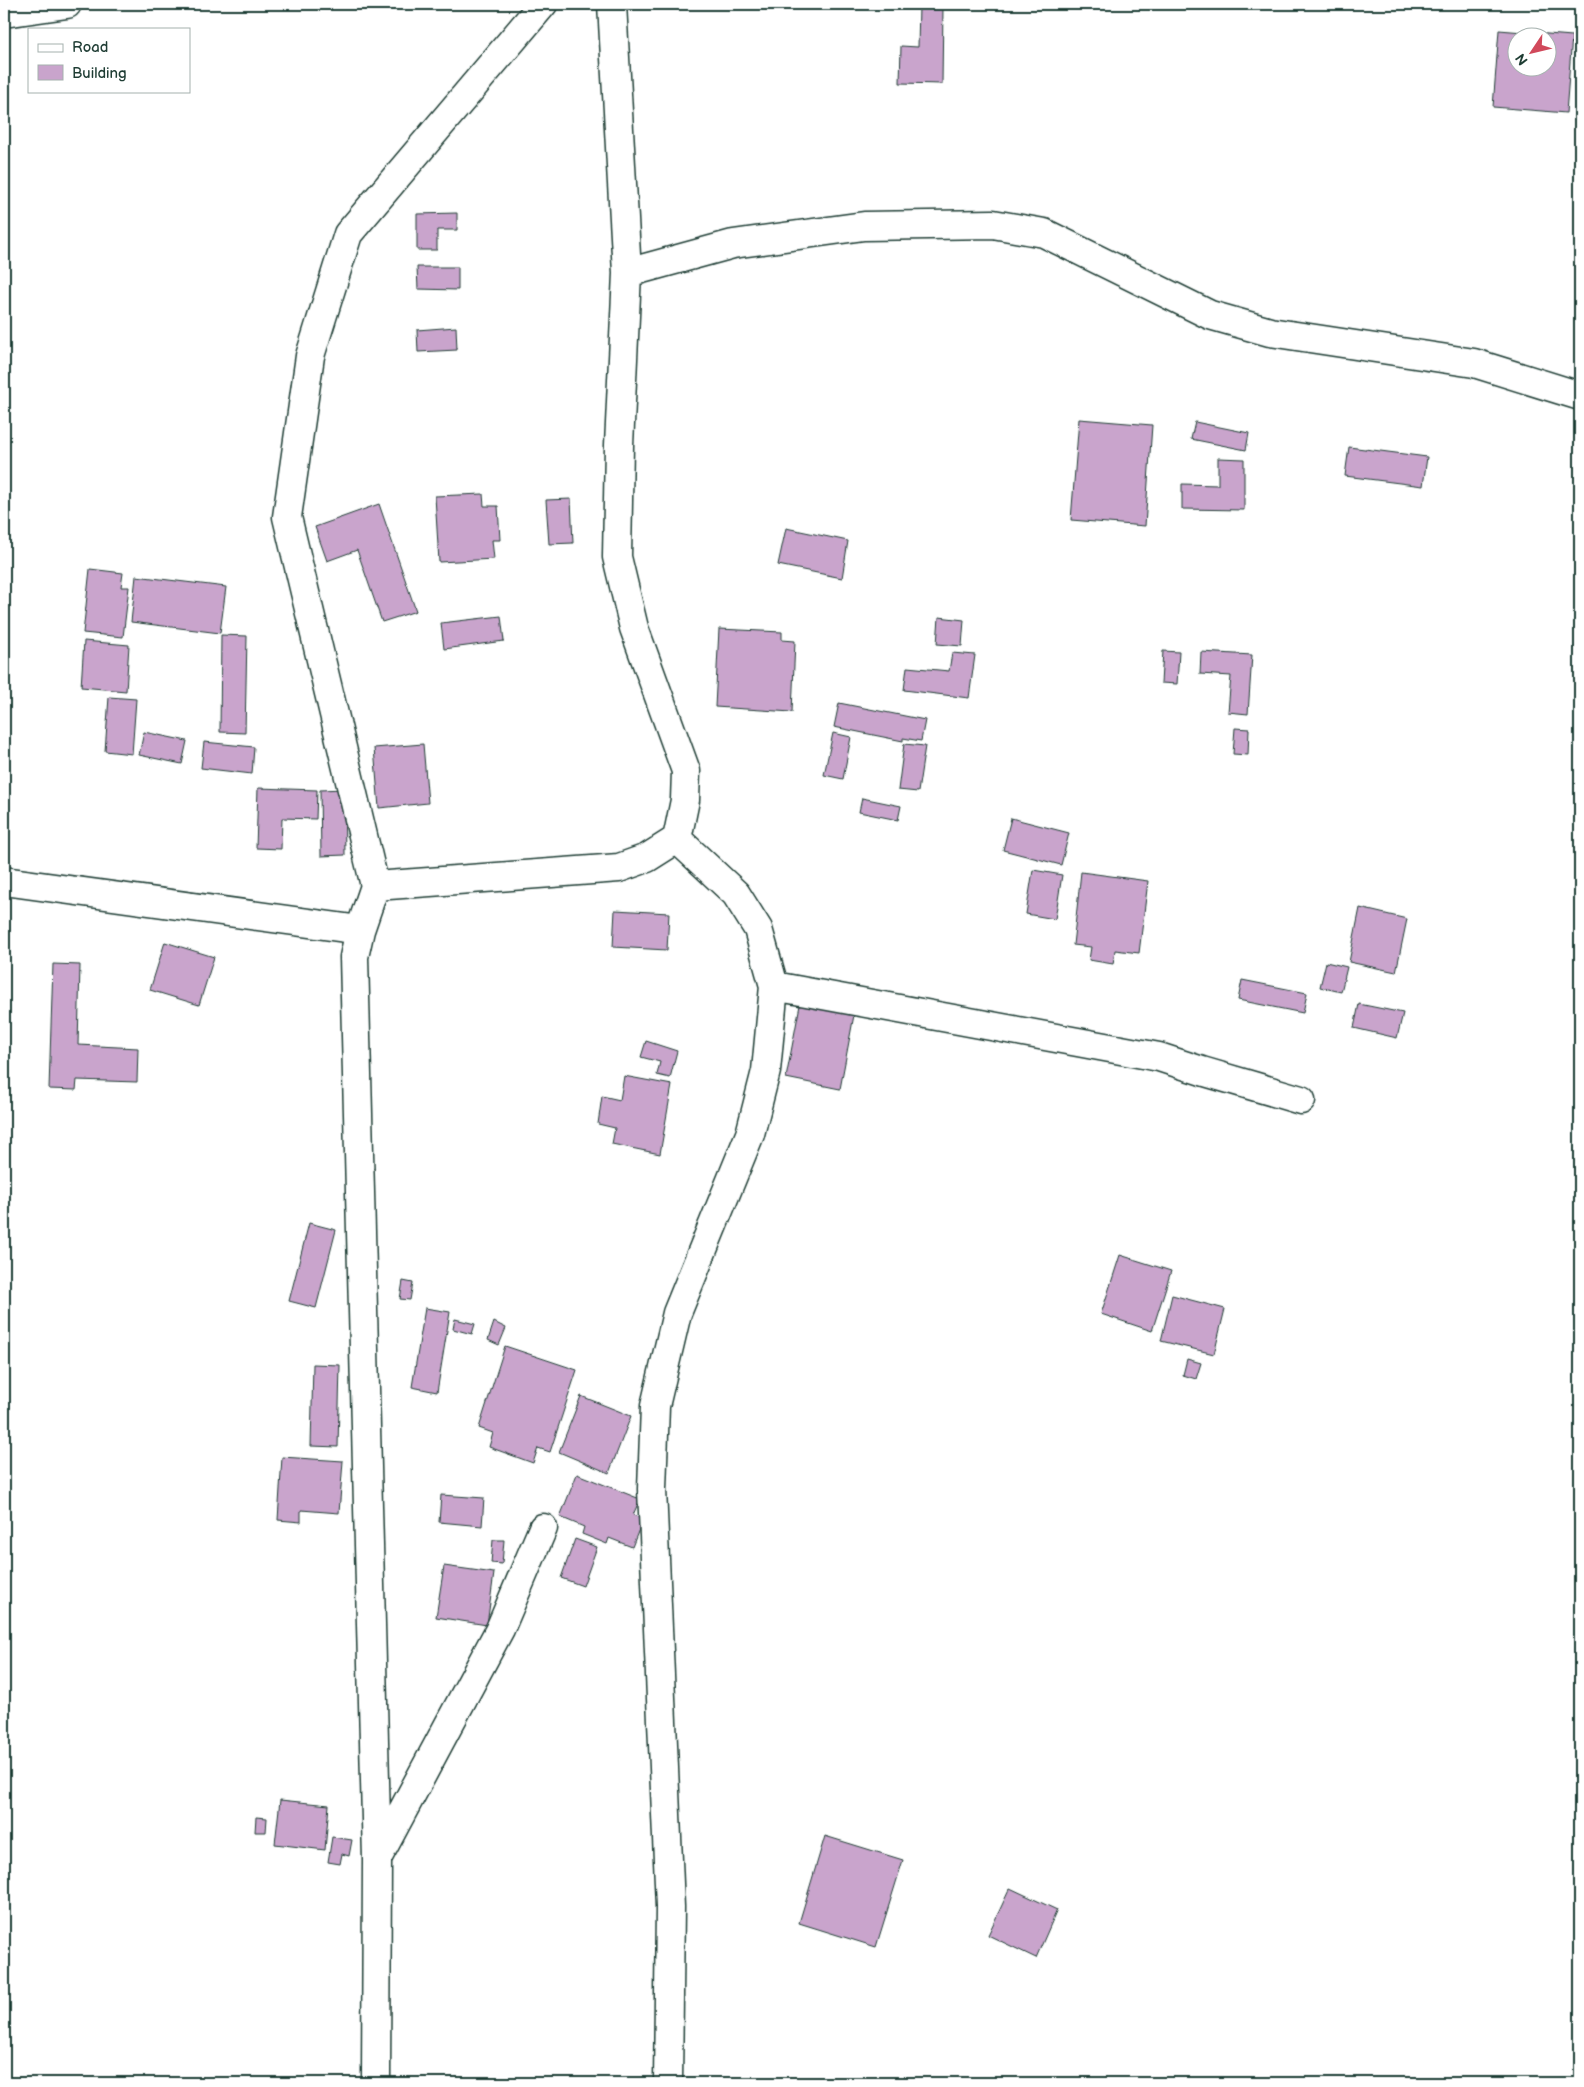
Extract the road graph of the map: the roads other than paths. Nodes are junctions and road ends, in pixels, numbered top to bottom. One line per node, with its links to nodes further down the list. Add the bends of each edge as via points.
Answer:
1 (67, 4): 4 (street)
2 (543, 4): 9 (street, via 348,234 310,356 287,517)
3 (612, 4): 5 (street)
4 (4, 13)
5 (627, 273): 6 (street, via 733,244 864,226 993,224 1044,233 1210,315 1270,332 1474,363); 7 (street, via 617,557 634,628 686,771 685,800)
6 (1580, 396)
7 (677, 839): 9 (street, via 647,858 619,868); 11 (street, via 736,894 758,929)
8 (4, 881): 10 (street)
9 (375, 886): 10 (street)
10 (360, 930): 14 (street, via 354,957)
11 (774, 986): 12 (street, via 1159,1056); 16 (street, via 766,1071 750,1134 677,1313 655,1406 652,1489 670,1907)
12 (1301, 1100)
13 (543, 1528): 14 (street, via 500,1629)
14 (377, 1859): 15 (street)
15 (376, 2083)
16 (668, 2083)

